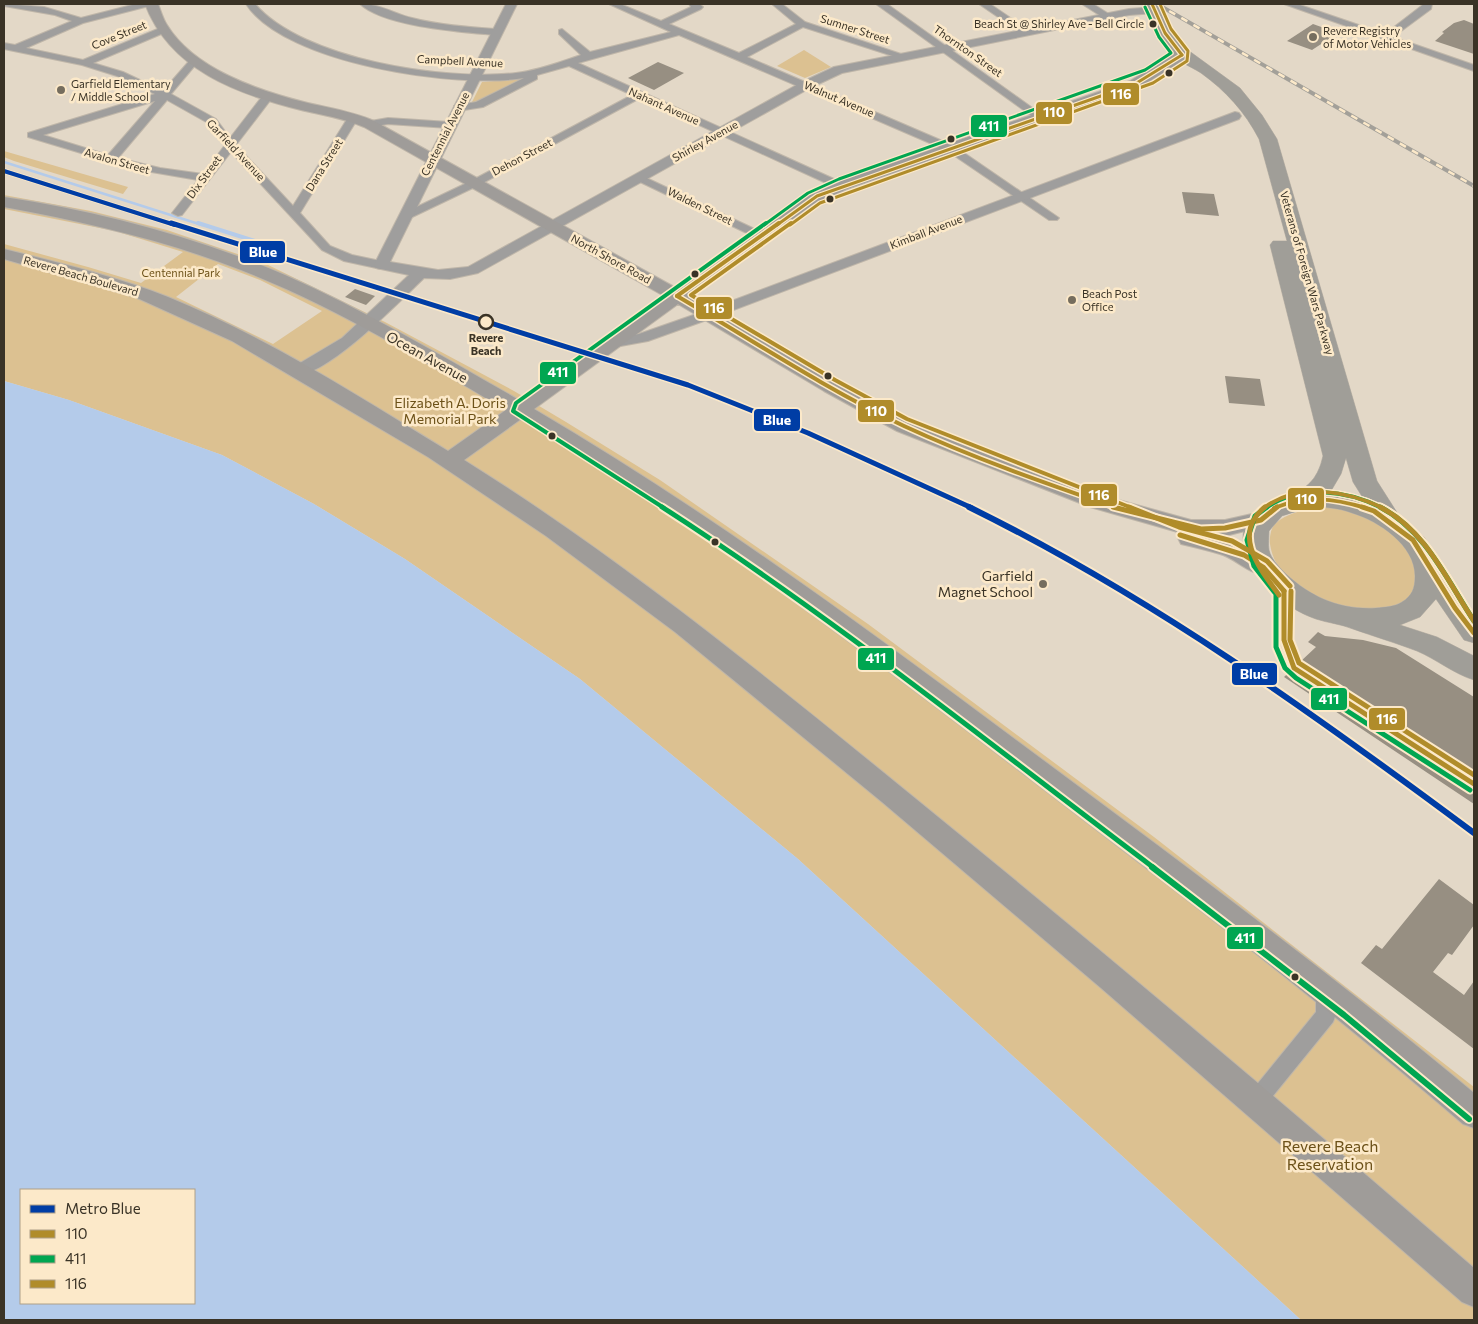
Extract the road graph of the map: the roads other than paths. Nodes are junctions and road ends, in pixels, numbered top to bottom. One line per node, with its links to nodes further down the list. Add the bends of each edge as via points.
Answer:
1 (5, 4): 17 (street)
2 (68, 4): 17 (street)
3 (146, 4): 19 (street)
4 (152, 4): 22 (main road, North Shore Road, via 154,16)
5 (250, 4): 40 (street, Campbell Avenue, via 264,19 289,36 352,60)
6 (365, 4): 23 (street, via 394,16 424,23)
7 (511, 4): 23 (street, Centennial Avenue)
8 (613, 4): 20 (street, Walnut Avenue)
9 (692, 4): 20 (street, via 698,7)
10 (777, 4): 21 (street, Sumner Street)
11 (881, 4): 30 (street, Thornton Street)
12 (984, 4): 26 (street)
13 (1087, 4): 18 (street)
14 (1289, 4): 27 (street)
15 (1428, 4): 27 (street)
16 (1153, 10): 18 (street, Shirley Avenue); 31 (highway, Veterans of Foreign Wars Parkway, via 1166,36)
17 (70, 14): 19 (street)
18 (1107, 16): 26 (street, Shirley Avenue)
19 (80, 20): 29 (street)
20 (662, 24): 25 (street, Walnut Avenue)
21 (802, 24): 33 (street, Sumner Street); 34 (street)
22 (163, 30): 35 (main road, North Shore Road); 37 (street, Cove Street)
23 (496, 32): 40 (street, Centennial Avenue)
24 (562, 32): 32 (street)
25 (680, 32): 32 (street, Campbell Avenue); 34 (street, Walnut Avenue)
26 (1026, 32): 30 (street, Shirley Avenue)
27 (1386, 38): 38 (street)
28 (4, 46): 29 (street, Garfield Avenue)
29 (18, 48): 37 (street, Garfield Avenue)
30 (943, 48): 33 (street, Shirley Avenue); 47 (street, Thornton Street)
31 (1182, 55): 46 (highway, Veterans of Foreign Wars Parkway, via 1190,69 1217,93); 47 (main road, via 1138,82); 81 (highway, Veterans of Foreign Wars Parkway, via 1210,72 1240,97 1257,117 1268,139 1365,482)
32 (588, 56): 36 (street, Campbell Avenue)
33 (902, 56): 41 (street, Shirley Avenue, via 844,68)
34 (739, 57): 41 (street, Walnut Avenue)
35 (194, 61): 43 (street); 44 (main road, North Shore Road)
36 (568, 62): 39 (street, Campbell Avenue); 42 (street, Nahant Avenue)
37 (84, 63): 43 (street, Garfield Avenue, via 120,74)
38 (1474, 68)
39 (546, 71): 40 (street, Campbell Avenue, via 505,77); 45 (street, via 479,105)
40 (475, 77): 45 (street, Centennial Avenue)
41 (806, 85): 51 (street, Shirley Avenue); 53 (street, Walnut Avenue)
42 (639, 94): 51 (street, Nahant Avenue); 58 (street, Dehon Street)
43 (164, 95): 52 (street, Garfield Avenue, via 212,121); 54 (street); 54 (street, Avalon Street, via 32,135)
44 (268, 96): 48 (main road, North Shore Road); 52 (street, Dix Street)
45 (458, 108): 50 (street, Centennial Avenue)
46 (1236, 116): 60 (street, Kimball Avenue); 78 (highway, Veterans of Foreign Wars Parkway, via 1250,139 1256,158 1335,456 1324,485)
47 (1040, 117): 53 (main road)
48 (353, 118): 49 (main road, North Shore Road); 63 (street, Dana Street)
49 (370, 124): 50 (street, via 388,121); 55 (main road, North Shore Road)
50 (450, 125): 55 (street, Centennial Avenue)
51 (721, 132): 57 (street, Shirley Avenue); 59 (street, Nahant Avenue)
52 (229, 144): 56 (street, Dix Street); 63 (street, Garfield Avenue)
53 (950, 148): 59 (main road); 60 (street, Walnut Avenue)
54 (111, 160): 56 (street, Avalon Street, via 170,175)
55 (433, 160): 58 (main road, North Shore Road); 64 (street, Centennial Avenue)
56 (204, 177): 62 (street, Dix Street)
57 (640, 178): 66 (street, Shirley Avenue); 67 (street, Walden Street)
58 (475, 183): 64 (street, Dehon Street); 66 (main road, North Shore Road)
59 (841, 186): 67 (main road, via 806,202)
60 (1022, 196): 65 (street, Walnut Avenue); 72 (street, Kimball Avenue)
61 (4, 202): 73 (main road, Ocean Avenue, via 113,225 193,247 286,283)
62 (178, 213)
63 (294, 213): 69 (street, Garfield Avenue, via 332,252)
64 (404, 217): 69 (street, Centennial Avenue)
65 (1053, 218)
66 (552, 226): 70 (street, Shirley Avenue, via 473,270 454,275); 71 (main road, North Shore Road)
67 (759, 235): 71 (main road)
68 (4, 254): 75 (main road, Revere Beach Boulevard, via 102,280 186,311)
69 (381, 265): 70 (street, Garfield Avenue)
70 (418, 274): 73 (street)
71 (677, 296): 72 (main road, North Shore Road); 74 (main road)
72 (710, 314): 74 (street, Kimball Avenue); 79 (main road, North Shore Road, via 831,387 904,426)
73 (366, 324): 75 (street, via 348,341); 76 (main road, Ocean Avenue)
74 (603, 350): 76 (main road)
75 (301, 370): 77 (main road, Revere Beach Boulevard)
76 (520, 409): 77 (main road); 87 (main road, Ocean Avenue, via 726,540 819,607 1074,797)
77 (450, 460): 88 (main road, Revere Beach Boulevard, via 558,533 808,726)
78 (1310, 498): 80 (highway, via 1273,509); 81 (highway, via 1342,501 1366,508)
79 (1118, 509): 80 (main road, North Shore Road, via 1201,529 1225,528); 83 (main road, North Shore Road, via 1183,536 1228,548)
80 (1261, 520): 83 (highway, via 1256,534 1256,550)
81 (1389, 520): 82 (highway, via 1413,540)
82 (1427, 563): 84 (highway, via 1430,579 1426,593 1417,606 1402,615 1374,620); 85 (highway)
83 (1263, 567): 84 (highway, via 1294,597)
84 (1336, 616): 86 (highway, via 1427,644)
85 (1474, 633)
86 (1474, 669)
87 (1326, 992): 88 (street, via 1326,1015); 89 (main road, Ocean Avenue)
88 (1257, 1100): 90 (main road, Revere Beach Boulevard)
89 (1474, 1113)
90 (1474, 1290)

